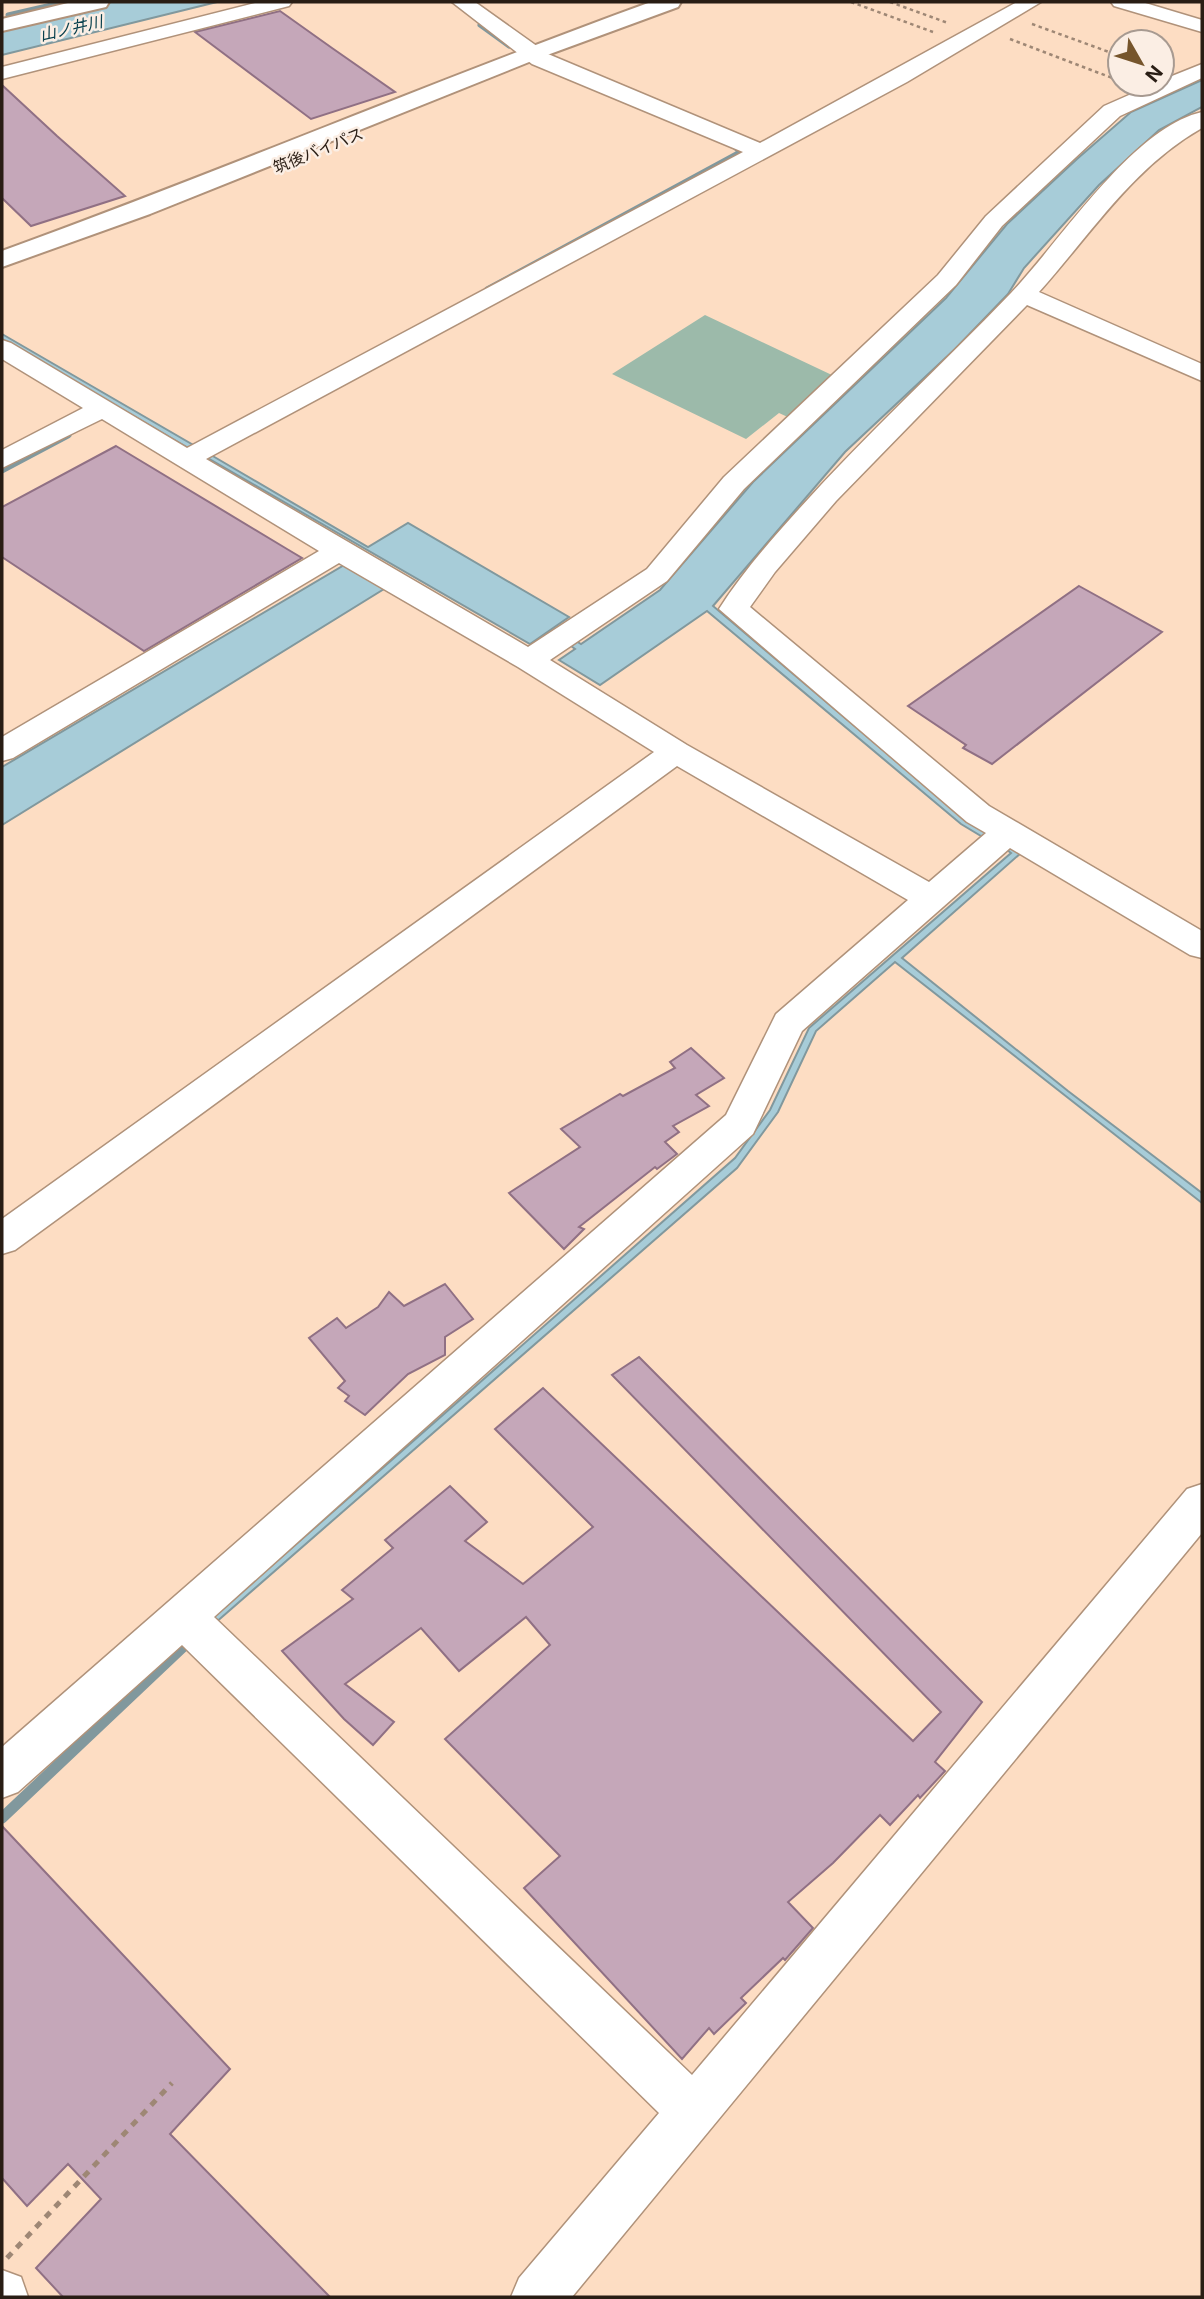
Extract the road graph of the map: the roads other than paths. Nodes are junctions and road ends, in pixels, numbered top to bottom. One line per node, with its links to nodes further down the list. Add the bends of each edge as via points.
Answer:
1 (98, 2): 7 (main road)
2 (282, 2): 11 (street)
3 (462, 2): 9 (street)
4 (670, 2): 9 (main road, 筑後バイパス)
5 (1132, 3): 8 (street)
6 (1026, 11): 13 (street, via 971,34)
7 (2, 25)
8 (1202, 26)
9 (536, 56): 13 (street); 14 (main road, 筑後バイパス); 15 (main road, 筑後バイパス, via 229,186)
10 (1202, 70): 23 (street, via 1112,110 994,221 947,280 734,482 657,575)
11 (2, 73)
12 (1202, 120): 16 (street, via 1174,132 1091,212)
13 (758, 150): 20 (street)
14 (2, 259)
15 (2, 272)
16 (1024, 294): 18 (street); 26 (street, via 828,492 747,586 734,608 978,814)
17 (2, 348): 19 (street)
18 (1202, 373)
19 (102, 408): 20 (street); 21 (street)
20 (188, 458): 22 (street)
21 (2, 460)
22 (345, 554): 23 (street); 24 (street)
23 (529, 660): 25 (street)
24 (2, 751)
25 (676, 752): 27 (street); 29 (street)
26 (1008, 832): 27 (street); 28 (street)
27 (932, 899): 31 (street, via 788,1023 740,1124)
28 (1202, 946)
29 (2, 1239)
30 (1202, 1502): 33 (street)
31 (183, 1616): 32 (street); 33 (street)
32 (2, 1776)
33 (693, 2112): 34 (street)
34 (538, 2297)

